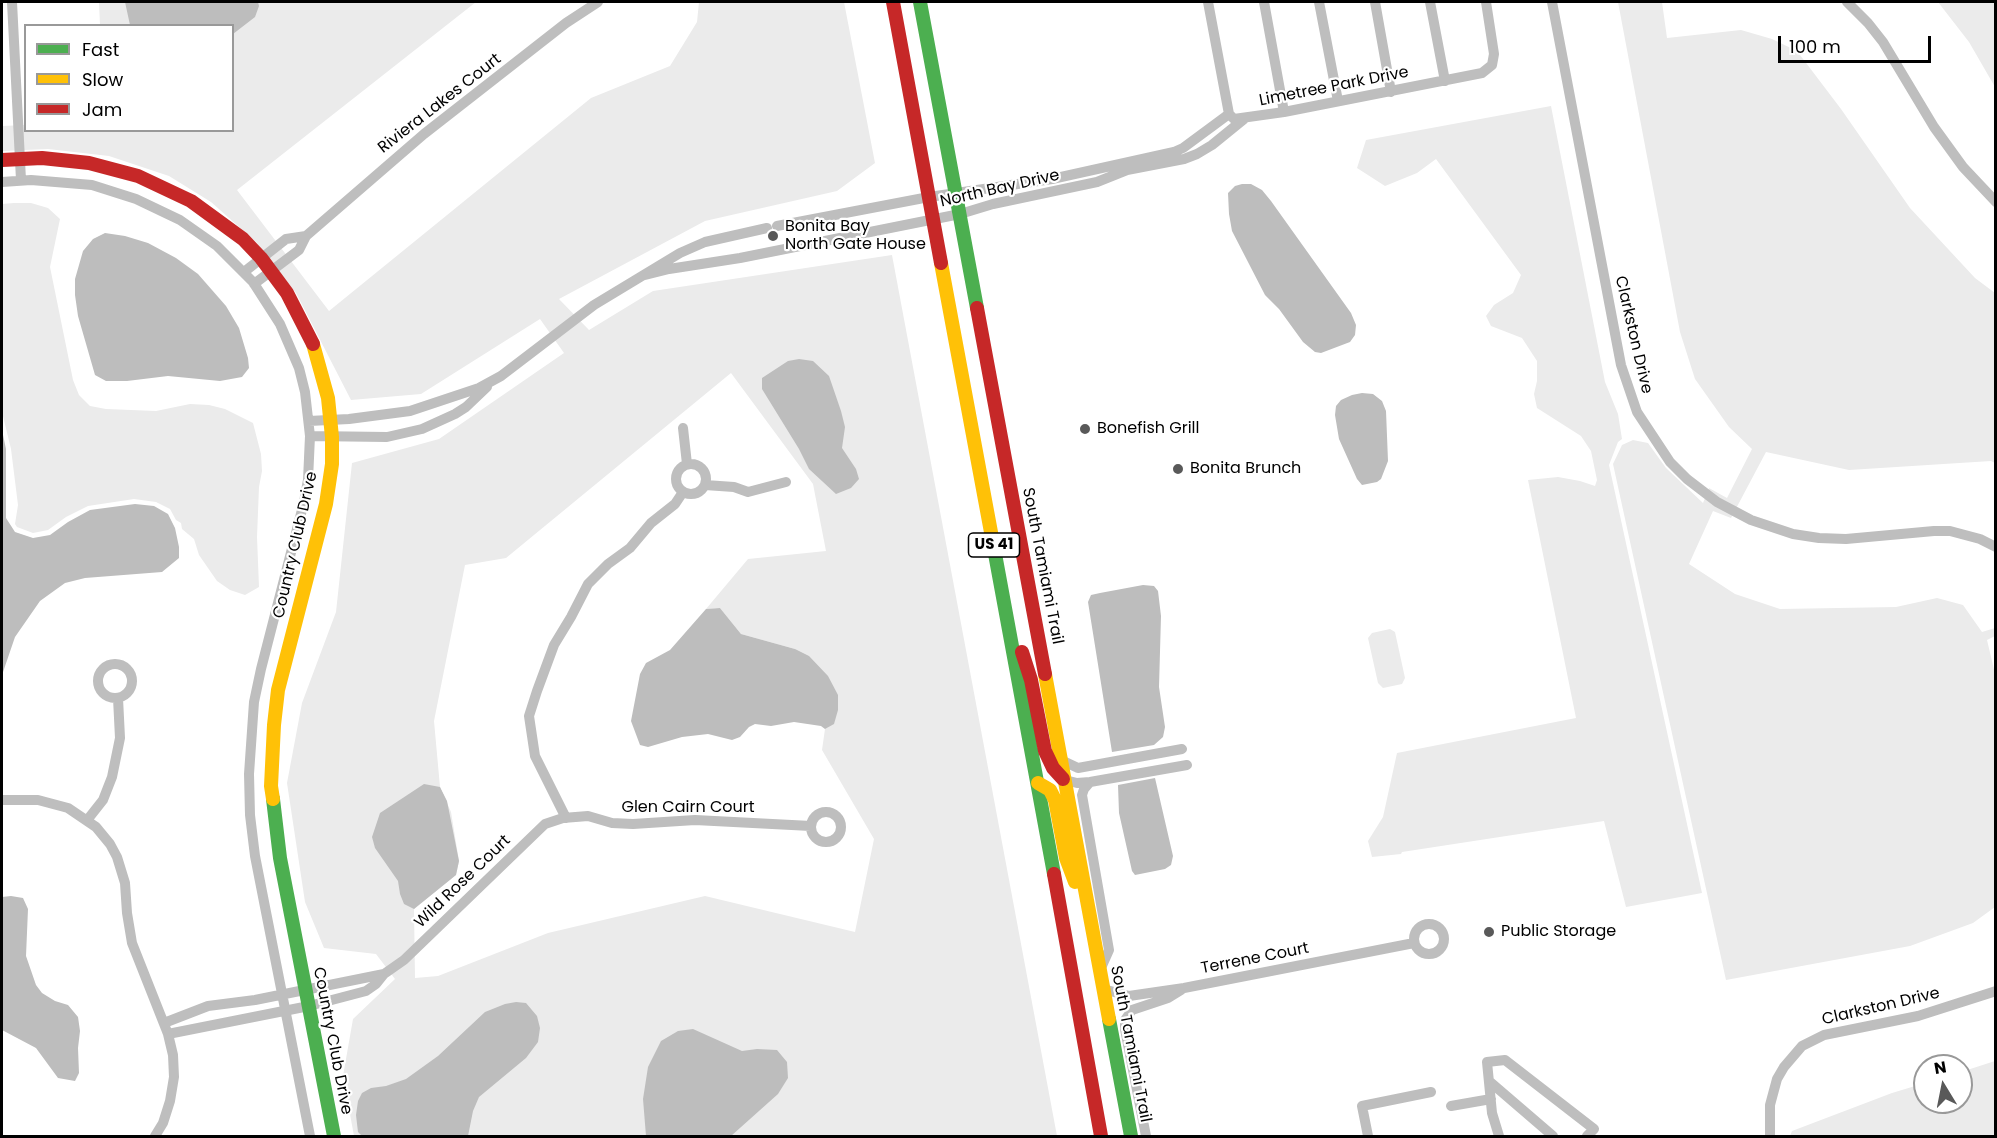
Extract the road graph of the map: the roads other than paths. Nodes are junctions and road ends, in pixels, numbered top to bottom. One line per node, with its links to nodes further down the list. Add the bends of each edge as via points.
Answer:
1 (12, 2): 21 (street)
2 (598, 2): 30 (street, Riviera Lakes Court, via 424,134)
3 (893, 2): 26 (main road, US 41)
4 (920, 2): 25 (main road, South Tamiami Trail / US 41)
5 (1208, 2): 17 (street)
6 (1263, 2): 16 (street)
7 (1319, 2): 15 (street)
8 (1375, 2): 14 (street)
9 (1430, 2): 13 (street)
10 (1486, 2): 13 (street, Limetree Park Drive, via 1492,65 1482,73)
11 (1552, 2): 46 (street, Clarkston Drive, via 1621,365 1637,412 1670,462 1717,502 1751,520 1793,534 1846,539 1950,531)
12 (1847, 2): 27 (street, via 1883,42 1934,127)
13 (1445, 81): 14 (street, Limetree Park Drive)
14 (1391, 92): 15 (street, Limetree Park Drive)
15 (1338, 102): 16 (street, Limetree Park Drive)
16 (1284, 112): 18 (street, Limetree Park Drive)
17 (1229, 114): 18 (street, Limetree Park Drive, via 1234,119); 19 (street, North Bay Drive)
18 (1244, 119): 20 (street, North Bay Drive)
19 (1201, 135): 20 (street); 25 (street, North Bay Drive, via 1174,152 1052,179)
20 (1209, 147): 28 (street, North Bay Drive, via 1184,159)
21 (20, 158): 22 (main road, Country Club Drive); 23 (street); 31 (main road, Country Club Drive, via 89,163 170,189 212,215)
22 (2, 160)
23 (21, 180): 24 (street, Country Club Drive); 32 (street, Country Club Drive, via 81,183 159,208 217,246)
24 (2, 182)
25 (956, 194): 26 (street, North Bay Drive); 28 (main road, South Tamiami Trail / US 41)
26 (929, 197): 29 (main road, US 41); 34 (street, North Bay Drive, via 698,244)
27 (1995, 202)
28 (960, 214): 29 (street, North Bay Drive); 50 (main road, South Tamiami Trail / US 41)
29 (933, 219): 34 (street, North Bay Drive); 47 (main road, US 41)
30 (306, 236): 31 (street, Riviera Lakes Court, via 286,239); 33 (street, Riviera Lakes Court, via 299,250)
31 (261, 258): 32 (street, Riviera Lakes Court); 33 (main road, Country Club Drive)
32 (244, 272): 35 (street, Country Club Drive)
33 (272, 272): 35 (street, Riviera Lakes Court); 37 (main road, Country Club Drive, via 311,338 322,370)
34 (645, 275): 36 (street, North Bay Drive, via 594,305)
35 (254, 284): 38 (street, Country Club Drive, via 290,346 305,392)
36 (495, 380): 37 (street, North Bay Drive, via 410,411); 41 (street, North Bay Drive, via 466,407 434,425 387,436)
37 (331, 419): 38 (street, North Bay Drive); 41 (main road, Country Club Drive)
38 (309, 421): 40 (street, Country Club Drive)
39 (683, 428): 42 (street)
40 (310, 436): 41 (street, North Bay Drive); 67 (street, Country Club Drive, via 304,502 261,669 250,747 250,814 255,856)
41 (332, 437): 63 (main road, Country Club Drive, via 328,497 279,690 271,761 274,822)
42 (687, 464): 44 (street, via 702,468 707,479); 45 (street, via 676,477)
43 (786, 482): 44 (street, via 748,492)
44 (705, 485): 45 (street, via 696,494)
45 (683, 492): 56 (street, via 630,549 588,584 554,645 537,691 529,716 535,756)
46 (1995, 547)
47 (1004, 603): 52 (main road, via 1031,680 1045,751 1053,768); 54 (main road, US 41)
48 (118, 698): 57 (street, via 120,738 112,777 103,800)
49 (1182, 749): 50 (street, via 1078,768)
50 (1061, 760): 52 (main road, South Tamiami Trail / US 41)
51 (1187, 765): 53 (street)
52 (1065, 780): 53 (street); 59 (main road, South Tamiami Trail / US 41)
53 (1090, 782): 61 (street, via 1082,795 1109,950)
54 (1038, 783): 59 (main road, via 1050,790 1054,800 1066,858); 79 (main road, US 41)
55 (2, 800): 57 (street, via 53,803)
56 (566, 818): 58 (street, Glen Cairn Court, via 588,816 633,824 695,820); 62 (street, Wild Rose Court, via 545,824 404,960)
57 (88, 819): 70 (street, via 104,835 117,857 132,943)
58 (811, 826)
59 (1089, 916): 61 (main road, South Tamiami Trail / US 41)
60 (1413, 943): 64 (street, Terrene Court)
61 (1100, 971): 65 (main road, South Tamiami Trail / US 41)
62 (384, 974): 63 (street, Wild Rose Court); 68 (street, Wild Rose Court, via 366,991)
63 (305, 988): 67 (street, Wild Rose Court); 68 (main road, Country Club Drive)
64 (1184, 988): 65 (street, Terrene Court, via 1129,996); 81 (street, via 1132,1010 1125,1020)
65 (1103, 989): 80 (main road, South Tamiami Trail / US 41)
66 (1995, 991): 86 (street, Clarkston Drive, via 1918,1016 1824,1035 1802,1046 1777,1079 1770,1105)
67 (282, 994): 69 (street, Country Club Drive); 70 (street, Wild Rose Court, via 208,1006)
68 (309, 1006): 69 (street, Wild Rose Court); 78 (main road, Country Club Drive)
69 (285, 1010): 71 (street, Wild Rose Court); 77 (street, Country Club Drive)
70 (164, 1023): 71 (street)
71 (168, 1034): 76 (street, via 174,1065 172,1089)
72 (1489, 1081): 74 (street); 84 (street); 85 (street, via 1487,1062 1505,1060 1594,1129)
73 (1431, 1092): 82 (street, via 1362,1106)
74 (1491, 1099): 75 (street); 83 (street)
75 (1451, 1106)
76 (155, 1137)
77 (310, 1137)
78 (334, 1137)
79 (1101, 1137)
80 (1131, 1137)
81 (1146, 1137)
82 (1368, 1137)
83 (1499, 1137)
84 (1553, 1137)
85 (1587, 1137)
86 (1770, 1137)

